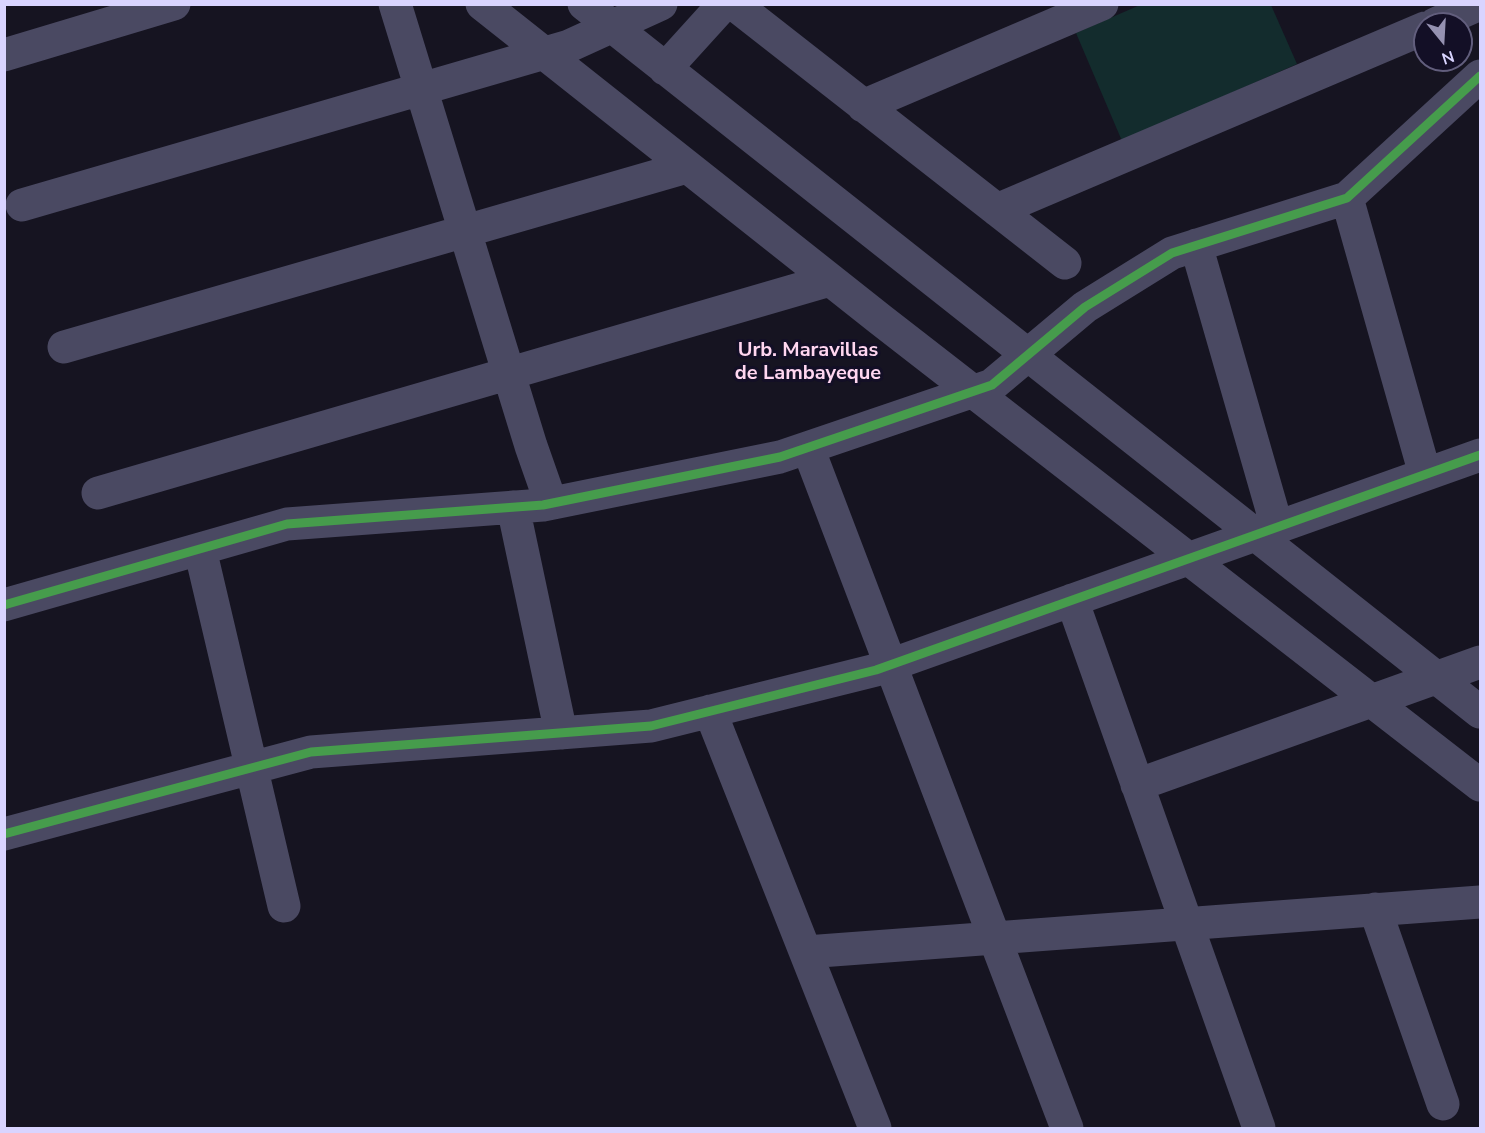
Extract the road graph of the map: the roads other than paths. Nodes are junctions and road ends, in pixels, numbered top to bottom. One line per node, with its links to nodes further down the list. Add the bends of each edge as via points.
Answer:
1 (174, 4): 14 (street)
2 (395, 4): 17 (street)
3 (482, 4): 13 (street)
4 (584, 4): 11 (street)
5 (661, 4): 11 (street)
6 (724, 4): 15 (street)
7 (734, 4): 18 (street)
8 (1102, 4): 18 (street)
9 (1480, 4): 10 (street)
10 (1462, 12)
11 (612, 27): 13 (street); 15 (street)
12 (1413, 33): 22 (street)
13 (543, 53): 17 (street); 19 (street)
14 (4, 55)
15 (666, 69): 28 (street)
16 (1480, 76): 20 (street)
17 (421, 88): 21 (street); 23 (street)
18 (863, 106): 22 (street)
19 (687, 167): 23 (street); 26 (street)
20 (1347, 198): 24 (street); 33 (street)
21 (22, 205)
22 (997, 210): 25 (street)
23 (465, 231): 27 (street); 29 (street)
24 (1196, 245): 28 (street, via 1172,253 1085,308); 37 (street)
25 (1065, 263)
26 (830, 280): 29 (street); 30 (street)
27 (64, 347)
28 (1028, 355): 30 (street, via 992,385); 37 (street)
29 (509, 374): 34 (street); 35 (street)
30 (973, 391): 31 (street); 39 (street)
31 (808, 448): 35 (street); 43 (street)
32 (1480, 454): 33 (street)
33 (1425, 474): 37 (street)
34 (99, 493)
35 (551, 503): 36 (street)
36 (513, 507): 38 (street, via 287,524); 48 (street)
37 (1266, 531): 39 (street); 44 (street)
38 (200, 549): 41 (street); 49 (street)
39 (1189, 558): 40 (street); 45 (street)
40 (1072, 600): 43 (street); 50 (street)
41 (4, 605)
42 (1480, 662): 44 (street)
43 (892, 664): 46 (street); 57 (street)
44 (1437, 678): 45 (street); 47 (street)
45 (1372, 701): 50 (street); 51 (street)
46 (710, 711): 48 (street, via 651,726); 58 (street)
47 (1480, 712)
48 (561, 733): 49 (street, via 311,752)
49 (251, 767): 52 (street); 54 (street)
50 (1137, 785): 56 (street)
51 (1480, 785)
52 (4, 834)
53 (1480, 902): 55 (street)
54 (284, 906)
55 (1375, 909): 56 (street); 59 (street)
56 (1186, 924): 57 (street); 62 (street)
57 (995, 938): 58 (street); 61 (street)
58 (806, 952): 60 (street)
59 (1443, 1104)
60 (875, 1128)
61 (1067, 1128)
62 (1259, 1128)

